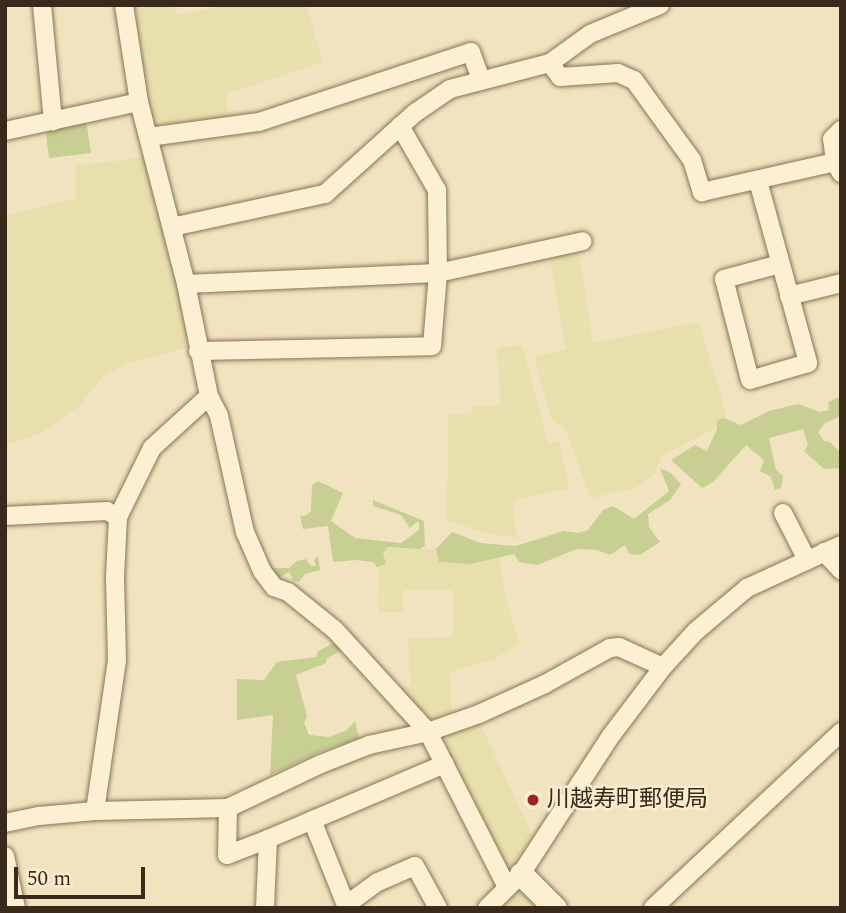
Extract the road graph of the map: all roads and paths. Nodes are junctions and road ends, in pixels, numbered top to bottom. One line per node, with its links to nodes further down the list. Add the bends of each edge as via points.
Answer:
1 (43, 5): 7 (street)
2 (124, 5): 6 (street)
3 (660, 5): 4 (street, via 590,34)
4 (550, 63): 5 (street); 13 (street, via 560,76 618,73 634,80 692,160 702,192)
5 (481, 79): 8 (street, via 450,89); 11 (street, via 471,52 259,122)
6 (139, 102): 7 (street); 11 (street)
7 (53, 121): 10 (street)
8 (400, 126): 14 (street, via 325,194); 17 (street, via 437,190)
9 (841, 130): 12 (street, via 832,139)
10 (5, 131)
11 (149, 137): 14 (street)
12 (838, 168): 13 (street)
13 (758, 181): 16 (street)
14 (172, 227): 19 (street)
15 (583, 242): 17 (street)
16 (780, 264): 20 (street); 20 (street, via 724,279 750,380 808,363)
17 (438, 273): 19 (street); 21 (street, via 432,346)
18 (841, 283): 20 (street)
19 (186, 284): 21 (street)
20 (789, 296)
21 (198, 351): 22 (street)
22 (209, 396): 25 (street, via 152,448); 30 (street, via 219,416 245,532 262,571 275,587 288,592 335,630)
23 (783, 513): 27 (street)
24 (5, 516): 25 (street, via 107,511)
25 (118, 517): 34 (street, via 117,660)
26 (833, 549): 27 (street); 28 (street)
27 (807, 560): 29 (street, via 747,588 696,631)
28 (841, 570)
29 (663, 667): 30 (street, via 619,647 610,648 545,684); 39 (street)
30 (428, 732): 32 (street); 33 (street, via 357,750)
31 (841, 732): 45 (street)
32 (444, 764): 35 (street); 39 (street)
33 (228, 808): 34 (street); 37 (street, via 227,855)
34 (95, 811): 36 (street)
35 (312, 820): 37 (street); 42 (street, via 346,905 378,882 415,866)
36 (5, 823)
37 (268, 839): 41 (street)
38 (5, 856): 40 (street)
39 (514, 880): 43 (street); 44 (street)
40 (16, 908)
41 (265, 908)
42 (438, 908)
43 (486, 908)
44 (555, 908)
45 (653, 908)

